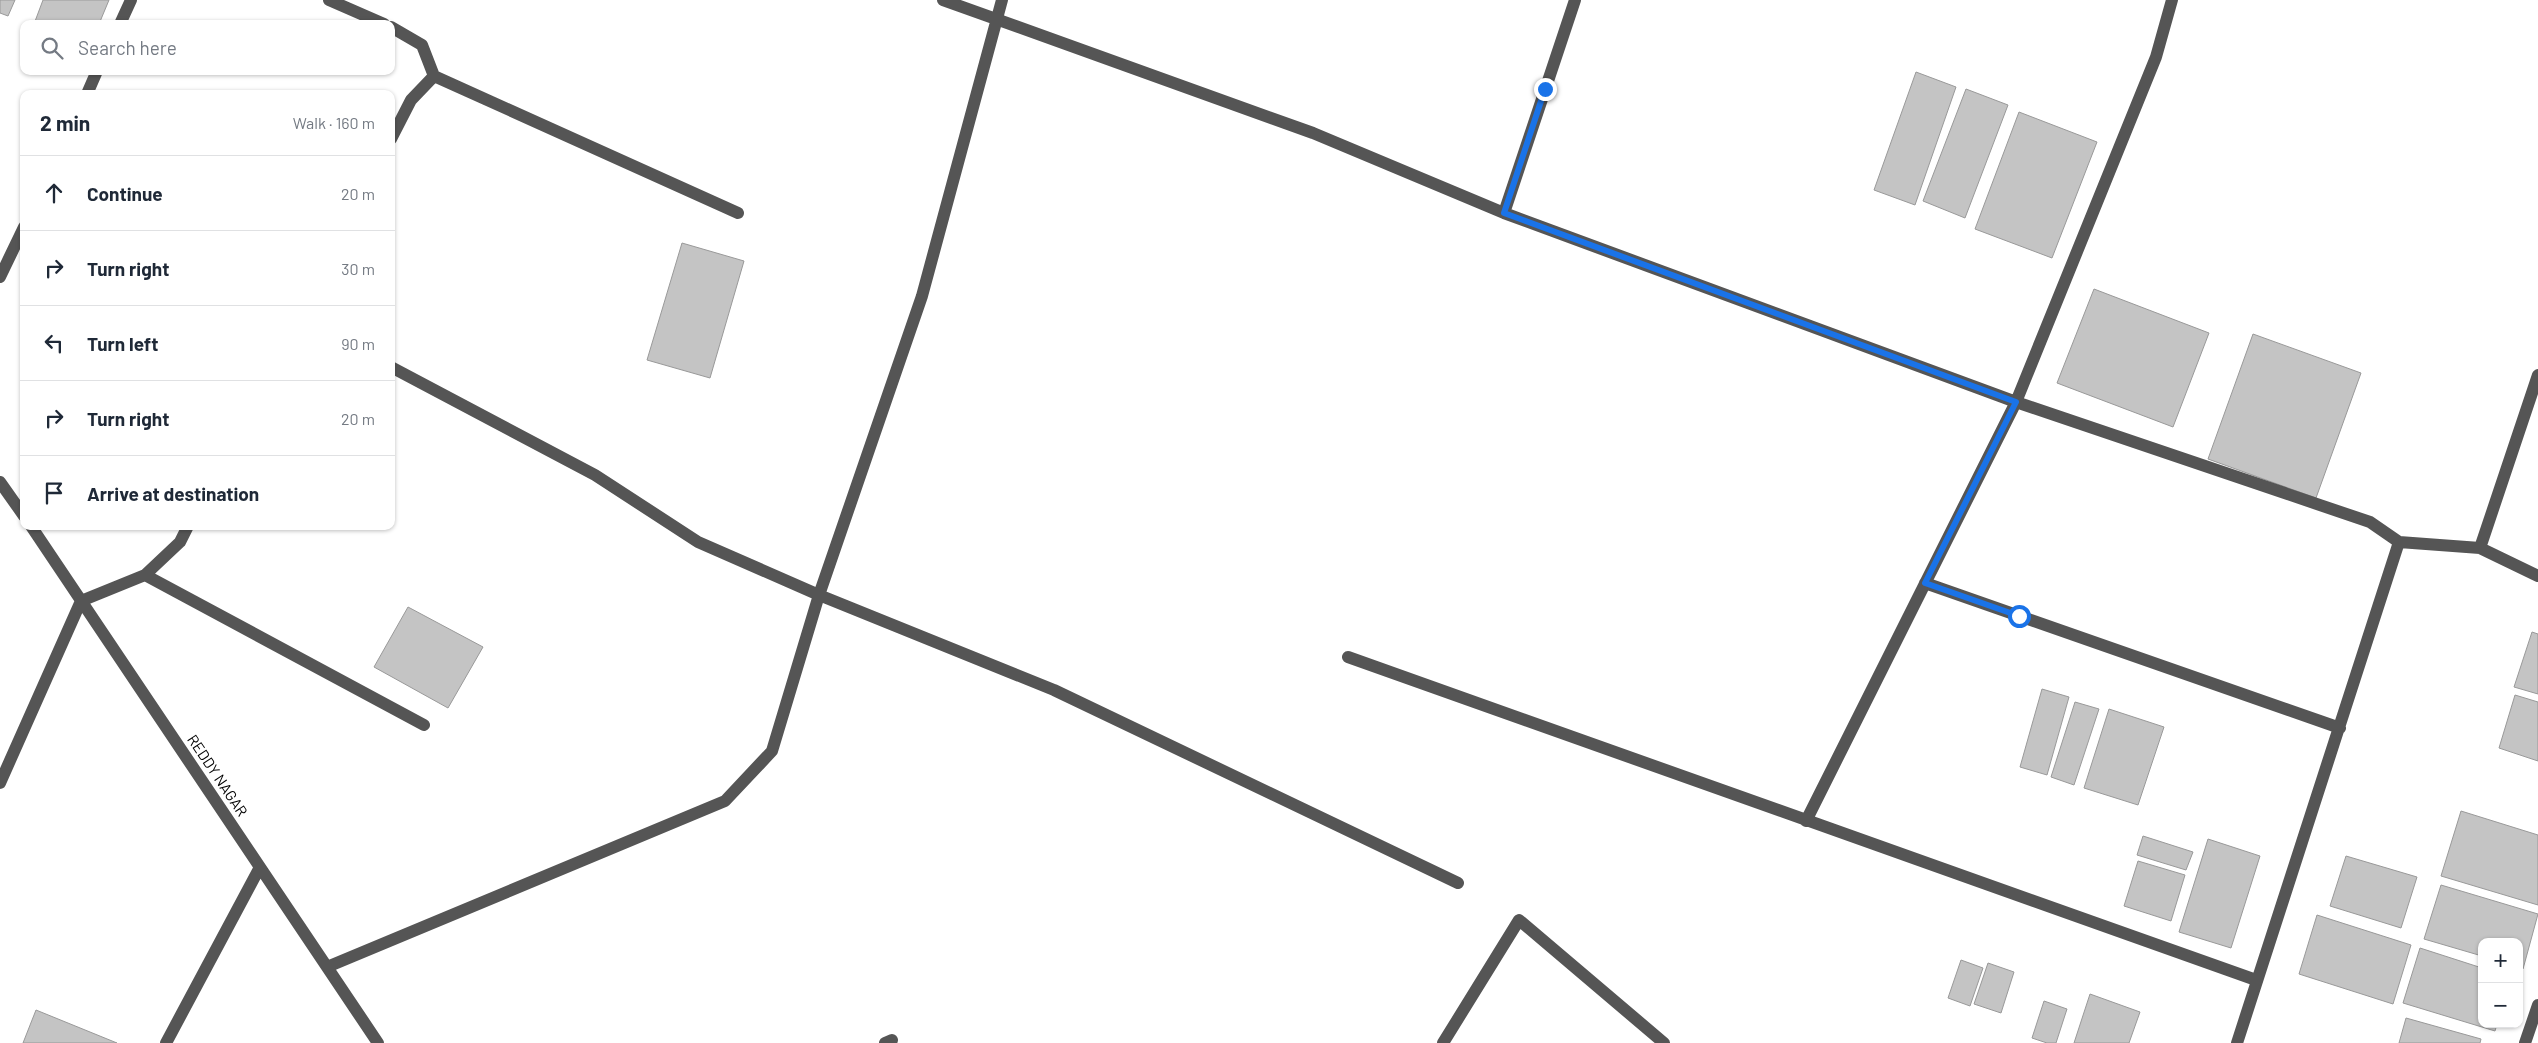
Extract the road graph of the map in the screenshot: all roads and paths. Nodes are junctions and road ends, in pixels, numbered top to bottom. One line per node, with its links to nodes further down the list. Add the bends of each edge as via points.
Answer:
1 (131, 0): 7 (street)
2 (329, 0): 8 (street)
3 (943, 0): 9 (street)
4 (1002, 0): 9 (street)
5 (1575, 0): 16 (street)
6 (2172, 0): 21 (street, via 2156,57)
7 (122, 20)
8 (375, 20)
9 (996, 20): 16 (street, via 1313,133); 31 (street, via 922,296)
10 (395, 29): 12 (street, via 422,45)
11 (96, 75): 13 (street)
12 (434, 76): 14 (street, via 411,100); 15 (street)
13 (89, 90)
14 (395, 131)
15 (738, 213)
16 (1504, 213): 21 (street)
17 (20, 235): 18 (street)
18 (0, 277)
19 (395, 369): 31 (street, via 595,475 698,542)
20 (2538, 375): 27 (street)
21 (2016, 402): 26 (street, via 2370,522); 30 (street)
22 (4, 487): 23 (street)
23 (20, 510)
24 (34, 530): 32 (street, REDDY NAGAR)
25 (186, 530): 28 (street, via 180,542)
26 (2400, 542): 27 (street); 35 (street)
27 (2480, 548): 29 (street)
28 (145, 575): 32 (street); 34 (street)
29 (2538, 576)
30 (1925, 583): 35 (street); 37 (street)
31 (819, 595): 39 (street, via 1054,690); 40 (street, via 772,751 725,801)
32 (82, 601): 36 (street); 38 (street, REDDY NAGAR)
33 (1348, 658): 37 (street)
34 (424, 725)
35 (2340, 728): 41 (street)
36 (0, 783)
37 (1806, 821): 41 (street)
38 (260, 867): 40 (street, REDDY NAGAR); 43 (street)
39 (1458, 883)
40 (327, 967): 44 (street, REDDY NAGAR)
41 (2256, 980): 47 (street)
42 (2538, 1005): 48 (street)
43 (166, 1043)
44 (378, 1043)
45 (1443, 1043): 46 (street, via 1519,920)
46 (1664, 1043)
47 (2237, 1043)
48 (2525, 1043)

